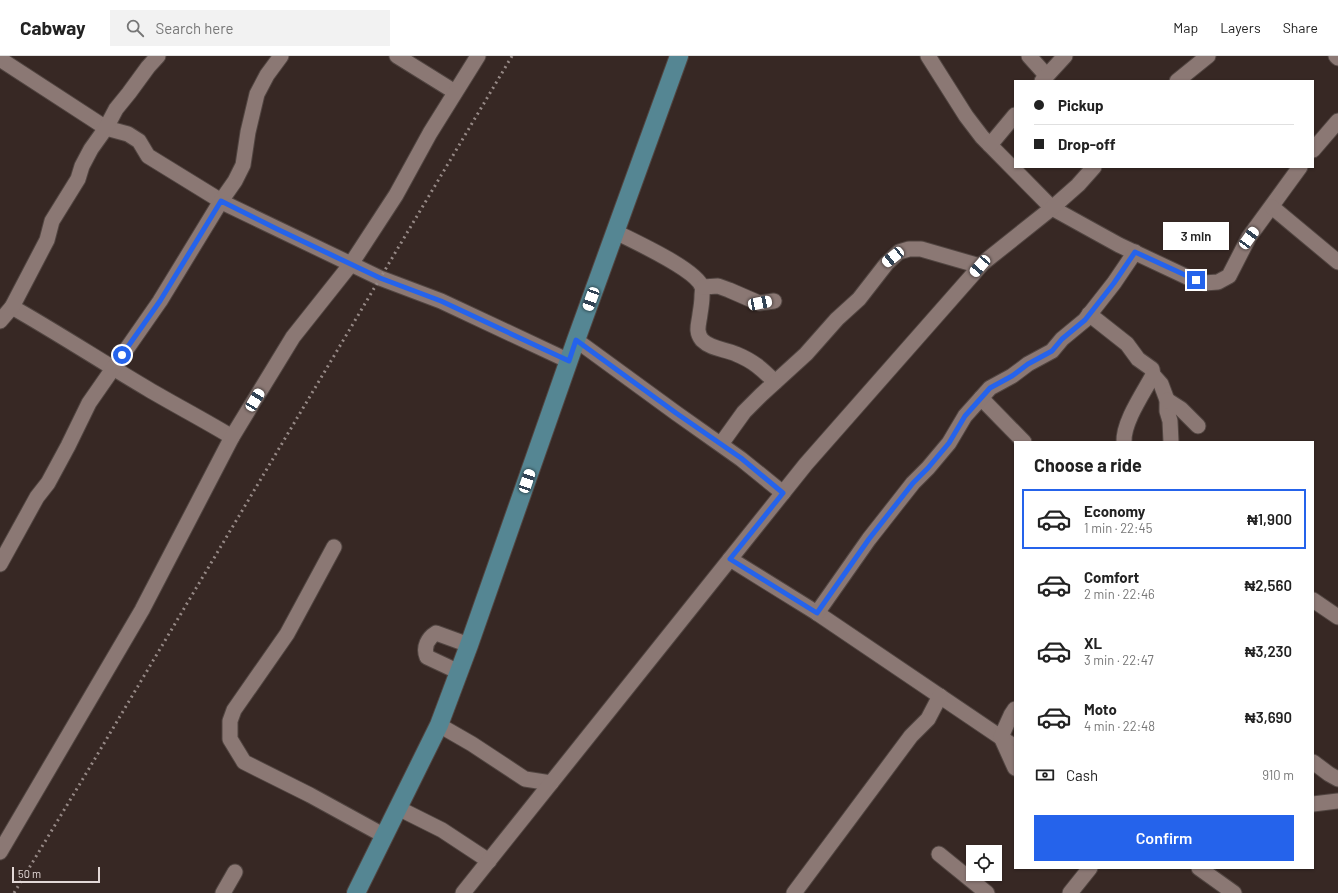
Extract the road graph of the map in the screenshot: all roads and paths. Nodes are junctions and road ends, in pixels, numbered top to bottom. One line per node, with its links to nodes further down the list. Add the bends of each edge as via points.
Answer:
1 (158, 56): 16 (street, via 116,109)
2 (281, 56): 21 (street, via 257,94 243,165)
3 (396, 56): 13 (street)
4 (478, 56): 13 (street)
5 (679, 56): 24 (main road)
6 (928, 56): 17 (street, via 966,116)
7 (1029, 56): 11 (street)
8 (1065, 56): 11 (street)
9 (1208, 56): 12 (street)
10 (0, 59): 16 (street)
11 (1044, 78)
12 (1178, 80)
13 (455, 92): 27 (street, via 396,196)
14 (1014, 116): 17 (street)
15 (1338, 121): 18 (street)
16 (106, 128): 21 (street, via 139,140 148,156); 31 (street, via 90,150 78,179 52,221 47,240)
17 (990, 145): 23 (street)
18 (1314, 149)
19 (1093, 168): 23 (street)
20 (1299, 168): 22 (street)
21 (221, 201): 27 (street); 36 (street, via 160,301)
22 (1272, 207): 25 (street, via 1249,238 1229,276 1218,282 1204,283 1187,277); 26 (street)
23 (1052, 208): 25 (street); 28 (street)
24 (616, 232): 29 (street, via 685,269); 34 (main road)
25 (1135, 252): 32 (street)
26 (1338, 262)
27 (351, 264): 35 (street, via 441,301); 42 (street, via 293,337)
28 (980, 266): 38 (street, via 920,249 899,252 887,262 859,299); 47 (street)
29 (703, 287): 30 (street, via 718,286 760,303); 38 (street, via 697,325 702,339 710,346 735,353 750,361)
30 (774, 301)
31 (12, 307): 33 (street); 36 (street)
32 (1089, 314): 37 (street, via 1127,344 1138,359 1152,369); 39 (street, via 1052,351 990,388)
33 (0, 321)
34 (576, 340): 35 (main road); 46 (street)
35 (569, 361): 54 (main road)
36 (114, 369): 42 (street); 50 (street, via 89,403 48,483 37,497)
37 (1153, 375): 40 (street, via 1161,384); 44 (street, via 1127,425)
38 (775, 382): 46 (street, via 744,412)
39 (981, 398): 43 (street); 52 (street, via 965,416 949,443 913,483 869,539)
40 (1166, 400): 41 (street, via 1181,409); 45 (street)
41 (1198, 426)
42 (232, 437): 69 (street, via 142,610)
43 (1023, 441)
44 (1124, 441)
45 (1171, 441)
46 (721, 444): 47 (street)
47 (783, 493): 49 (street)
48 (334, 547): 68 (street, via 287,634 234,710 230,721 230,739 244,762)
49 (730, 559): 52 (street); 64 (street)
50 (0, 564)
51 (1314, 601): 53 (street)
52 (817, 613): 56 (street)
53 (1338, 617)
54 (469, 645): 55 (main road); 55 (street, via 436,633 430,637 425,651 427,657)
55 (459, 672): 58 (main road)
56 (940, 696): 59 (street); 78 (street, via 928,719 911,736)
57 (1014, 710): 59 (street)
58 (439, 725): 64 (street, via 525,779); 67 (main road)
59 (1001, 737): 60 (street); 62 (street)
60 (1014, 746)
61 (1314, 763): 63 (street)
62 (1014, 766)
63 (1338, 779)
64 (551, 783): 71 (street)
65 (1338, 801): 66 (street)
66 (1314, 804)
67 (398, 808): 68 (main road); 71 (street, via 442,830)
68 (383, 835): 76 (main road)
69 (0, 852)
70 (939, 854): 79 (street)
71 (489, 861): 77 (street)
72 (1200, 869): 81 (street)
73 (1085, 870): 80 (street)
74 (235, 872): 75 (street)
75 (223, 893)
76 (356, 893)
77 (463, 893)
78 (794, 893)
79 (986, 893)
80 (1070, 893)
81 (1234, 893)

